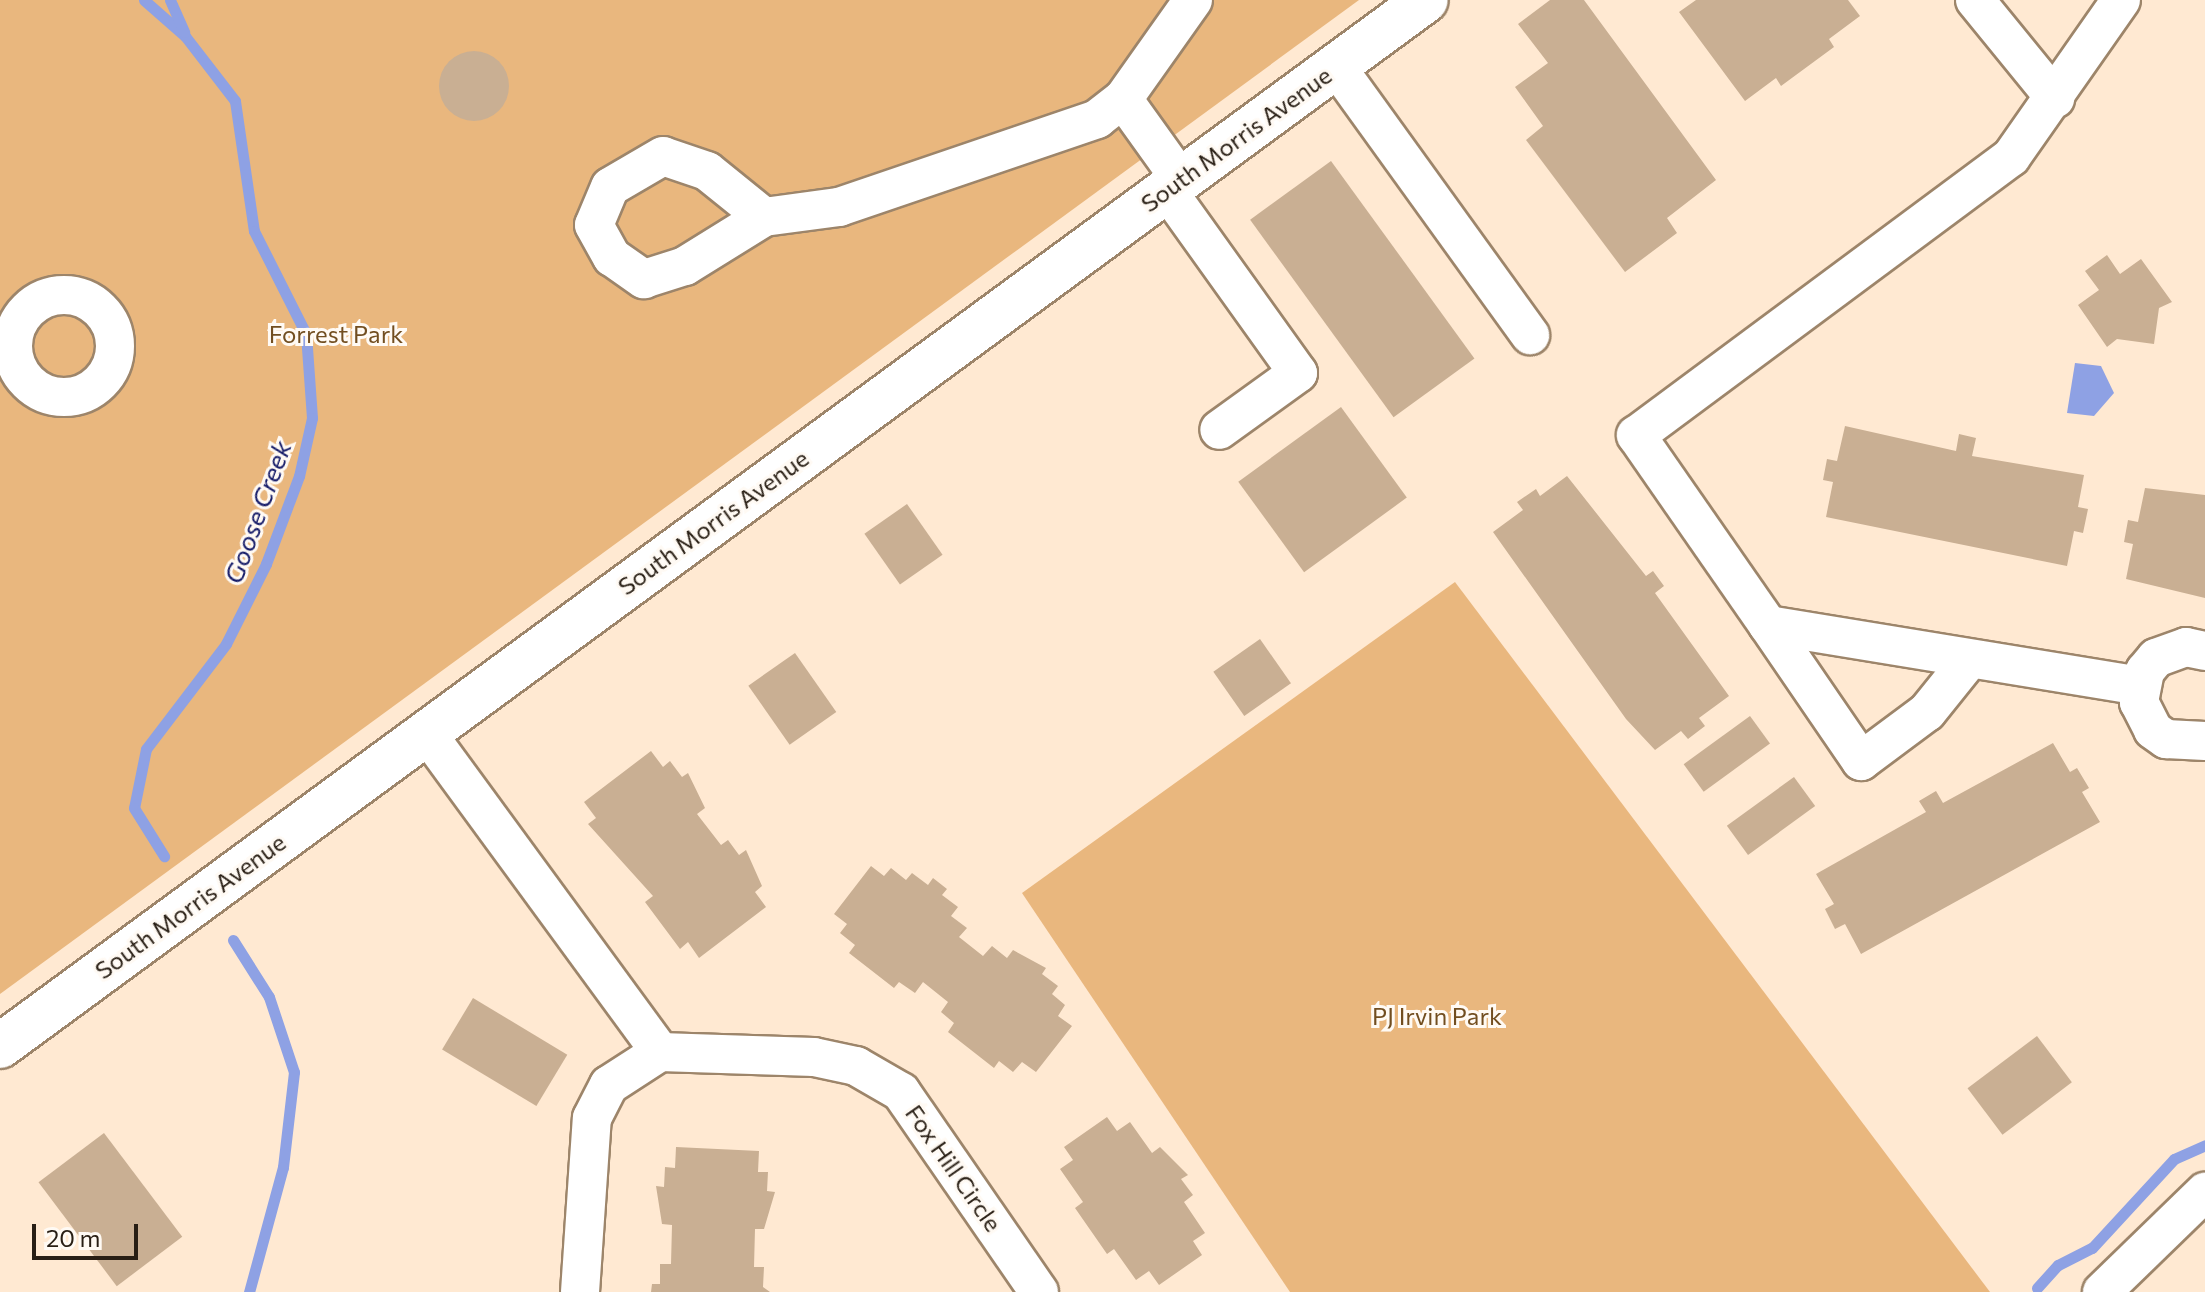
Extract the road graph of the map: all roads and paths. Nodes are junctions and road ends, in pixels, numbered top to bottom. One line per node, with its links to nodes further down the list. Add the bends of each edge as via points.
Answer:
1 (1193, 0): 7 (street)
2 (1426, 0): 5 (main road, South Morris Avenue)
3 (1975, 0): 6 (street)
4 (2121, 0): 6 (street)
5 (1336, 66): 8 (main road, South Morris Avenue); 10 (street)
6 (2055, 98): 12 (street, via 2011,157 1636,435)
7 (1123, 99): 8 (street); 9 (street, via 1097,119 839,207)
8 (1174, 185): 11 (street, via 1298,373); 16 (main road, South Morris Avenue)
9 (764, 217)
10 (1530, 335)
11 (1219, 430)
12 (1768, 625): 14 (street); 14 (street, via 1861,761 1927,712)
13 (2205, 651): 15 (street, via 2170,650 2145,671)
14 (1968, 661): 15 (street)
15 (2139, 686): 17 (street, via 2139,702 2153,730 2181,744)
16 (426, 732): 18 (main road, South Morris Avenue); 19 (street)
17 (2205, 741)
18 (0, 1046)
19 (660, 1052): 21 (street, via 609,1085 592,1118); 22 (street, Fox Hill Circle, via 814,1057 856,1066 901,1092)
20 (2205, 1192): 23 (street)
21 (580, 1292)
22 (1039, 1292)
23 (2102, 1292)

